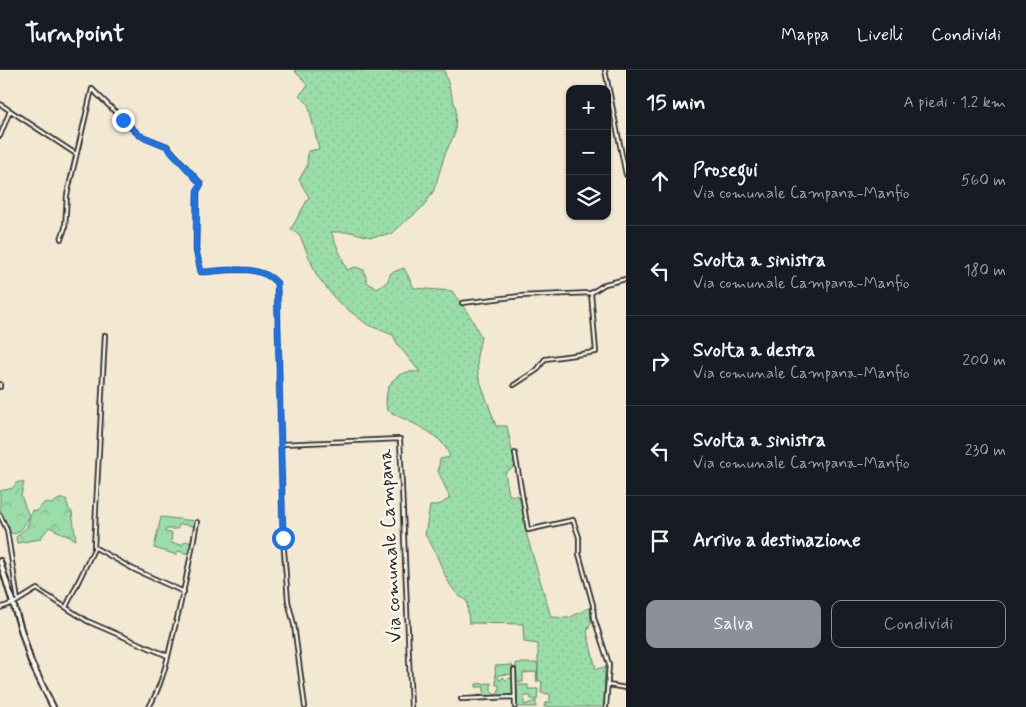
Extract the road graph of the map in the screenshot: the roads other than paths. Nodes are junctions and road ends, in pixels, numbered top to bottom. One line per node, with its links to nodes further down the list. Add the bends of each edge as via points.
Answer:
1 (605, 70): 6 (street)
2 (0, 104): 3 (street)
3 (10, 111): 4 (street); 5 (street)
4 (0, 136)
5 (77, 154): 7 (street); 13 (street, via 92,89 139,135 166,146 201,184 197,191 196,250 201,272 256,271 277,283)
6 (626, 175)
7 (61, 239)
8 (626, 279): 9 (street, via 605,284)
9 (591, 292): 10 (street); 12 (street, via 596,352 545,359 537,370)
10 (462, 303)
11 (105, 335): 17 (street)
12 (514, 385)
13 (282, 444): 31 (street, via 283,538 288,601); 32 (street, Via comunale Campana, via 400,439)
14 (515, 453): 25 (street, via 528,530 574,520 594,618 609,664)
15 (0, 515): 20 (street, via 7,530)
16 (196, 522): 19 (street)
17 (94, 549): 19 (street); 21 (street)
18 (0, 561): 20 (street)
19 (184, 592): 23 (street)
20 (16, 602): 21 (street, via 37,589); 22 (street); 29 (street, via 31,662)
21 (66, 607): 23 (street, via 87,621)
22 (0, 608)
23 (168, 656): 30 (street)
24 (514, 670): 27 (street)
25 (607, 684): 26 (street); 34 (street)
26 (626, 688)
27 (515, 697): 28 (street); 33 (street)
28 (461, 699)
29 (52, 707)
30 (149, 707)
31 (305, 707)
32 (411, 707)
33 (515, 707)
34 (606, 707)

